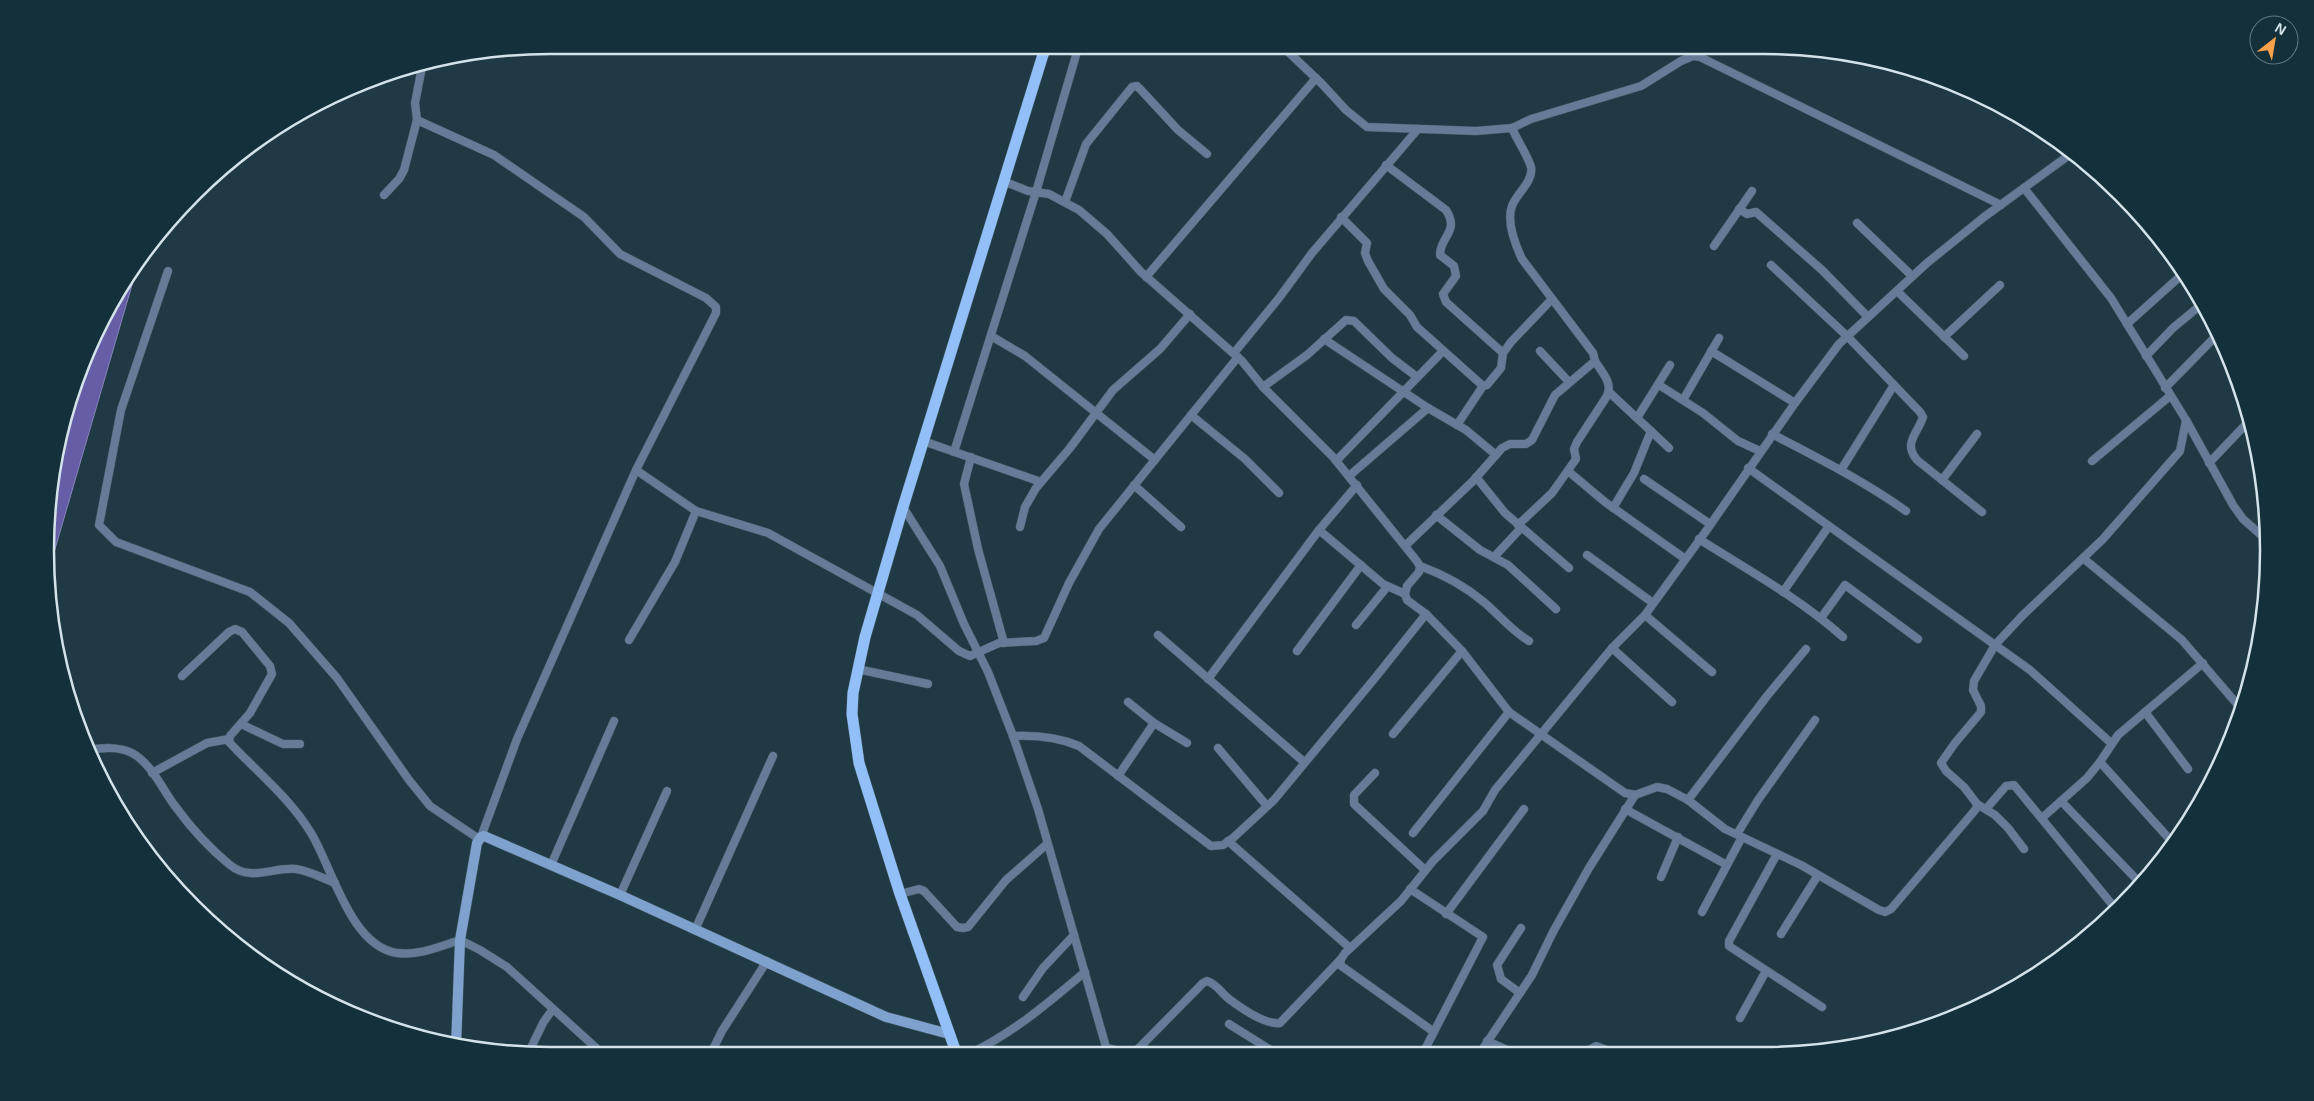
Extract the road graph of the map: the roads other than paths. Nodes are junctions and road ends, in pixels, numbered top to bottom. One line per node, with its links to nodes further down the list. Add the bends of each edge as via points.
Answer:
1 (1043, 54): 12 (main road)
2 (1076, 54): 15 (street)
3 (1291, 54): 5 (street)
4 (421, 71): 6 (street, via 415,103)
5 (1316, 78): 8 (street, via 1367,127); 26 (street)
6 (416, 120): 16 (street, via 404,170); 83 (street, via 487,151 584,217 620,254 706,298 716,307)
7 (1512, 128): 8 (street, via 1476,131); 18 (street, via 1531,119 1641,86 1681,60 1694,56); 30 (street, via 1531,168 1529,178 1512,206 1510,217 1514,243)
8 (1418, 129): 11 (street)
9 (1207, 154): 17 (street, via 1178,130 1137,86 1132,87 1089,139)
10 (2067, 157): 13 (street)
11 (1386, 164): 20 (street); 44 (street, via 1446,210 1451,218 1452,228 1440,250 1440,255 1454,266 1456,276 1443,294 1446,302)
12 (1003, 181): 15 (street); 72 (main road)
13 (2024, 188): 18 (street); 34 (street, via 2112,298)
14 (1752, 191): 19 (street)
15 (1036, 192): 17 (street); 35 (street)
16 (384, 195)
17 (1065, 202): 26 (street, via 1106,234)
18 (2001, 205): 25 (street)
19 (1739, 210): 22 (street); 33 (street, via 1747,214 1756,212 1822,270)
20 (1341, 217): 41 (street, via 1367,243 1365,253 1384,289); 45 (street)
21 (1857, 223): 25 (street)
22 (1714, 246)
23 (1771, 265): 36 (street)
24 (168, 271): 182 (street, via 121,410 99,525 116,542 250,592 289,623 337,678 430,806)
25 (1912, 276): 29 (street)
26 (1146, 277): 32 (street)
27 (2179, 278): 34 (street)
28 (2000, 285): 37 (street)
29 (1897, 290): 33 (street); 37 (street)
30 (1552, 299): 44 (street); 48 (street, via 1593,353)
31 (2197, 308): 47 (street)
32 (1190, 314): 45 (street); 63 (street, via 1160,349 1122,380)
33 (1868, 317): 36 (street)
34 (2127, 324): 47 (street)
35 (992, 336): 63 (street, via 1025,356); 75 (street)
36 (1848, 337): 52 (street); 61 (street)
37 (1944, 337): 46 (street)
38 (1719, 338): 43 (street)
39 (2213, 339): 56 (street)
40 (1324, 340): 50 (street, via 1346,320 1354,321); 55 (street); 57 (street)
41 (1443, 351): 50 (street); 54 (street)
42 (1540, 351): 51 (street)
43 (1711, 351): 60 (street); 61 (street)
44 (1502, 353): 54 (street, via 1501,368)
45 (1236, 355): 55 (street); 64 (street)
46 (1964, 356)
47 (2146, 356): 56 (street)
48 (1595, 361): 51 (street); 58 (street, via 1609,383)
49 (1670, 364): 53 (street)
50 (1417, 377): 57 (street)
51 (1570, 382): 76 (street, via 1555,395 1532,440 1510,444)
52 (1894, 384): 84 (street); 89 (street, via 1923,417 1911,442 1911,452 1916,460)
53 (1659, 385): 60 (street); 65 (street)
54 (1483, 386): 67 (street)
55 (1263, 387): 79 (street)
56 (2165, 388): 59 (street)
57 (1403, 391): 62 (street); 79 (street)
58 (1609, 392): 65 (street); 85 (street, via 1577,442 1574,449 1576,460)
59 (2170, 396): 66 (street); 80 (street)
60 (1683, 400): 74 (street, via 1738,441)
61 (1795, 403): 70 (street)
62 (1428, 408): 67 (street); 86 (street)
63 (1097, 412): 78 (street); 90 (street)
64 (1191, 415): 78 (street); 93 (street, via 1245,459)
65 (1637, 418): 69 (street)
66 (2186, 420): 81 (street); 112 (street, via 2180,451)
67 (1457, 425): 76 (street)
68 (2244, 426): 81 (street)
69 (1650, 431): 73 (street); 95 (street, via 1634,473)
70 (1772, 434): 74 (street); 84 (street)
71 (1977, 434): 89 (street)
72 (923, 441): 75 (street); 94 (main road)
73 (1669, 448)
74 (1760, 451): 82 (street)
75 (954, 452): 77 (street)
76 (1496, 455): 87 (street)
77 (971, 457): 90 (street); 131 (street, via 964,484)
78 (1155, 460): 92 (street)
79 (1336, 461): 86 (street)
80 (2092, 461)
81 (2209, 463): 106 (street, via 2238,512)
82 (1748, 468): 100 (street); 102 (street)
83 (636, 470): 96 (street); 182 (street, via 517,739)
84 (1841, 470): 97 (street)
85 (1568, 471): 95 (street); 101 (street)
86 (1350, 476): 91 (street)
87 (1476, 477): 99 (street); 101 (street)
88 (1644, 479): 100 (street)
89 (1942, 480): 98 (street)
90 (1041, 482): 103 (street, via 1025,507)
91 (1357, 485): 105 (street); 108 (street)
92 (1134, 486): 104 (street); 131 (street, via 1099,529 1044,638)
93 (1279, 493)
94 (903, 507): 119 (main road); 137 (street, via 940,566)
95 (1613, 508): 111 (street)
96 (696, 511): 119 (street, via 768,533); 129 (street, via 675,562)
97 (1906, 511)
98 (1982, 512)
99 (1436, 515): 108 (street); 110 (street, via 1480,550)
100 (1710, 524): 107 (street)
101 (1520, 526): 110 (street); 115 (street)
102 (1829, 526): 117 (street); 132 (street)
103 (1020, 527)
104 (1181, 527)
105 (1319, 530): 113 (street); 142 (street)
106 (2259, 533)
107 (1699, 540): 111 (street); 117 (street)
108 (1406, 545): 114 (street)
109 (1587, 555): 120 (street)
110 (1494, 557): 121 (street, via 1508,564)
111 (1684, 558): 120 (street)
112 (2083, 558): 132 (street); 138 (street, via 2176,634)
113 (1361, 565): 116 (street); 135 (street)
114 (1420, 566): 118 (street); 130 (street, via 1451,578)
115 (1569, 568)
116 (1387, 586): 118 (street); 125 (street)
117 (1783, 592): 124 (street)
118 (1405, 594): 122 (street, via 1407,600)
119 (877, 595): 137 (street, via 917,615 965,656); 139 (main road)
120 (1654, 603): 123 (street)
121 (1556, 609)
122 (1426, 614): 136 (street); 163 (street)
123 (1645, 615): 133 (street); 140 (street)
124 (1821, 618): 127 (street); 128 (street, via 1844,585)
125 (1356, 625)
126 (1158, 635): 142 (street)
127 (1842, 637)
128 (1918, 639)
129 (629, 640)
130 (1530, 642)
131 (1004, 643): 137 (street)
132 (1995, 645): 157 (street, via 2030,670); 173 (street, via 1974,681 1973,690 1982,706 1981,712 1942,763)
133 (1612, 648): 145 (street); 154 (street)
134 (1806, 649): 171 (street)
135 (1297, 650)
136 (1462, 651): 147 (street); 153 (street)
137 (978, 652): 155 (street)
138 (2203, 663): 146 (street); 148 (street)
139 (857, 669): 143 (street); 197 (main road, via 852,714 859,763)
140 (1712, 672)
141 (182, 676): 152 (street, via 230,632 235,629 242,632 270,666 272,674)
142 (1208, 679): 163 (street)
143 (928, 684)
144 (1128, 702): 151 (street)
145 (1672, 702)
146 (2236, 703)
147 (1509, 712): 154 (street); 179 (street)
148 (2145, 712): 157 (street); 165 (street)
149 (1815, 720): 180 (street, via 1758,800)
150 (614, 721): 189 (street)
151 (1154, 722): 158 (street); 168 (street)
152 (241, 724): 156 (street); 159 (street, via 283,744)
153 (1392, 734)
154 (1541, 735): 170 (street, via 1626,793); 190 (street, via 1495,790 1483,811)
155 (1013, 736): 168 (street, via 1035,735 1069,742 1087,751); 185 (street)
156 (229, 739): 166 (street, via 207,743); 194 (street, via 310,831)
157 (2111, 742): 164 (street)
158 (1187, 743)
159 (300, 744)
160 (1218, 748): 174 (street)
161 (96, 749): 166 (street, via 125,750 134,754)
162 (773, 756): 202 (street)
163 (1304, 762): 174 (street)
164 (2100, 762): 172 (street); 183 (street)
165 (2188, 769)
166 (152, 773): 194 (street, via 194,830 238,871 262,874 295,869)
167 (1375, 773): 190 (street, via 1354,795 1354,804)
168 (1118, 776): 184 (street, via 1211,846)
169 (667, 790): 196 (street)
170 (1635, 795): 171 (street, via 1657,787); 176 (street)
171 (1688, 800): 180 (street)
172 (2061, 801): 178 (street); 193 (street)
173 (1977, 804): 177 (street); 191 (street, via 1891,909 1885,912)
174 (1267, 806): 184 (street)
175 (1524, 809): 200 (street)
176 (1625, 809): 181 (street); 211 (street, via 1552,932 1546,950)
177 (1986, 809): 178 (street, via 2011,784 2019,789); 186 (street, via 2008,828)
178 (2042, 818): 198 (street)
179 (1413, 833)
180 (1739, 836): 187 (street); 188 (street)
181 (1678, 837): 188 (street); 192 (street)
182 (480, 838): 189 (street, via 491,838); 205 (street)
183 (2169, 838)
184 (1228, 841): 206 (street)
185 (1047, 844): 197 (street, via 1006,880 968,927 957,927 924,891 919,889); 204 (street)
186 (2024, 849)
187 (1777, 854): 191 (street); 210 (street, via 1729,941 1732,950)
188 (1727, 864): 199 (street)
189 (551, 865): 196 (street)
190 (1425, 870): 195 (street)
191 (1818, 874): 203 (street)
192 (1661, 877)
193 (2136, 879)
194 (335, 883): 205 (street, via 340,897 365,933 387,950 416,952)
195 (1410, 889): 200 (street); 206 (street)
196 (620, 894): 202 (street)
197 (900, 894): 218 (main road)
198 (2112, 905)
199 (1702, 912)
200 (1446, 914): 217 (street, via 1481,935 1483,940)
201 (1521, 928): 211 (street, via 1497,965 1501,979)
202 (695, 930): 208 (street)
203 (1781, 934)
204 (1074, 935): 209 (street); 212 (street, via 1043,968)
205 (460, 940): 214 (street, via 507,967); 219 (street)
206 (1350, 948): 207 (street)
207 (1341, 959): 217 (street, via 1340,965); 227 (street, via 1280,1022 1275,1023 1241,1007 1213,983 1203,983)
208 (767, 961): 218 (street, via 886,1017); 223 (street)
209 (1085, 972): 225 (street, via 1026,1022); 226 (street)
210 (1766, 972): 213 (street); 215 (street)
211 (1520, 994): 220 (street)
212 (1023, 997)
213 (1822, 1007)
214 (552, 1010): 221 (street); 222 (street)
215 (1740, 1018)
216 (1229, 1024): 228 (street)
217 (1434, 1032): 229 (street)
218 (949, 1034): 224 (main road)
219 (456, 1038)
220 (1487, 1041): 230 (street); 231 (street)
221 (532, 1046)
222 (595, 1047)
223 (714, 1047)
224 (954, 1047)
225 (984, 1047)
226 (1106, 1047)
227 (1140, 1047)
228 (1266, 1047)
229 (1426, 1047)
230 (1484, 1047)
231 (1500, 1047)

